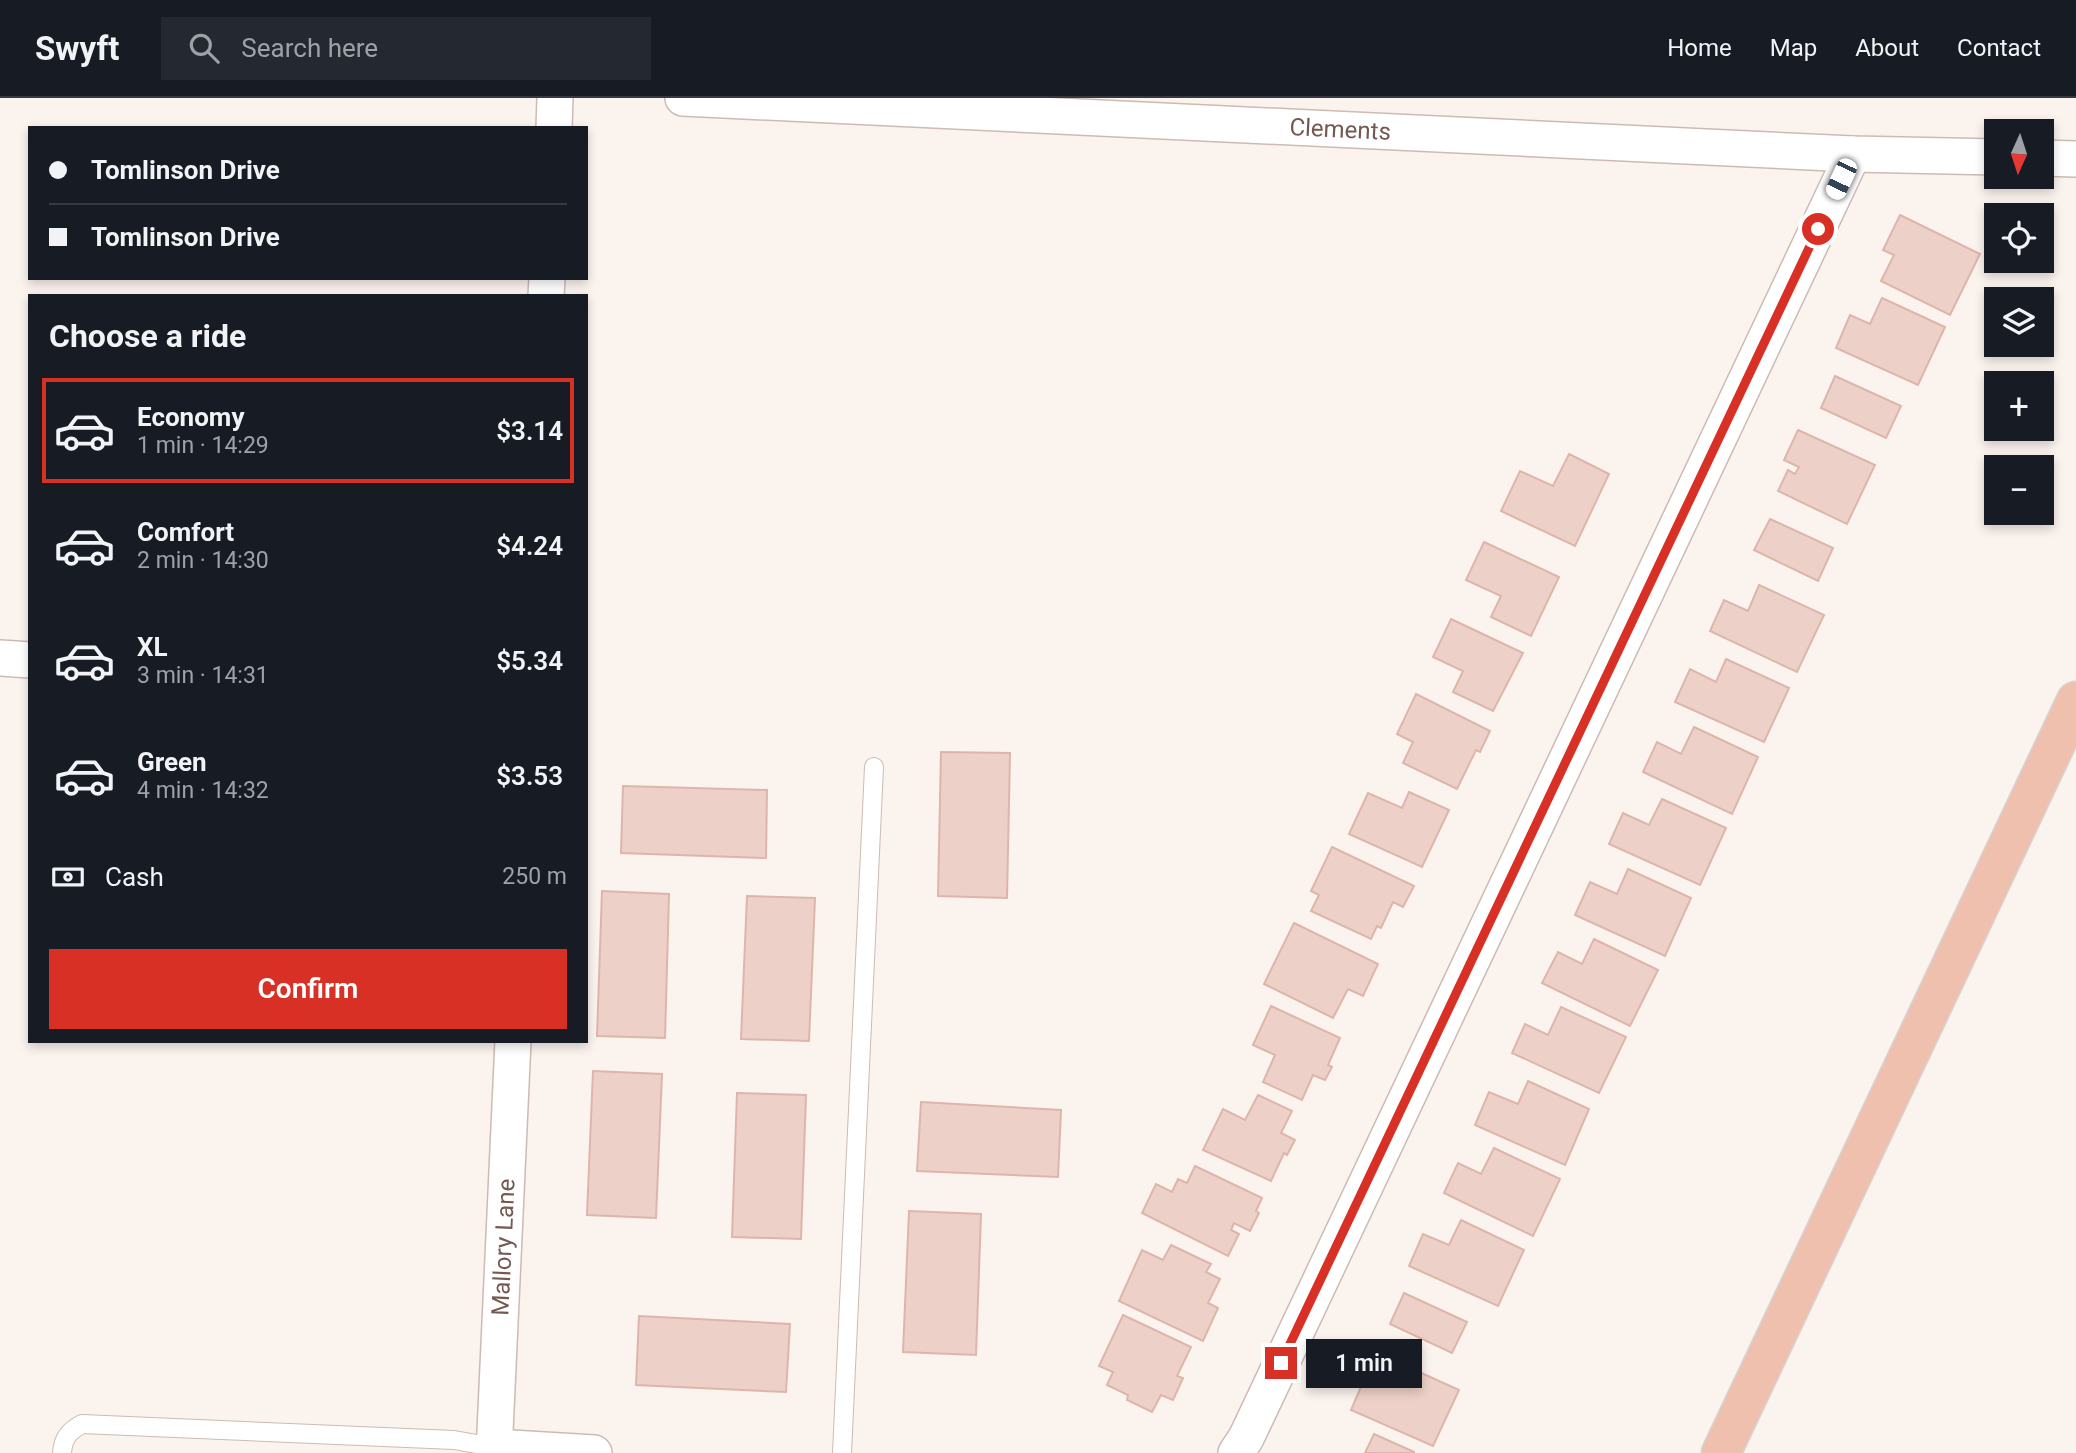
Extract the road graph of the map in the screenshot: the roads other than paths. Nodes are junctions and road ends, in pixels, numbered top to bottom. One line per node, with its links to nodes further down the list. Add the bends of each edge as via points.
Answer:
1 (555, 98): 3 (street)
2 (683, 98): 4 (street, Clements)
3 (554, 126)
4 (1853, 154): 5 (street, Clements); 17 (street)
5 (1984, 157)
6 (2054, 158): 7 (street)
7 (2076, 159)
8 (0, 658): 9 (street)
9 (28, 660)
10 (2076, 701): 18 (highway)
11 (874, 767): 16 (lane)
12 (513, 1043): 13 (street, Mallory Lane)
13 (494, 1450): 14 (lane, via 454,1440 82,1424 63,1441); 15 (street)
14 (62, 1453)
15 (594, 1453)
16 (842, 1453)
17 (1236, 1453)
18 (1721, 1453)

